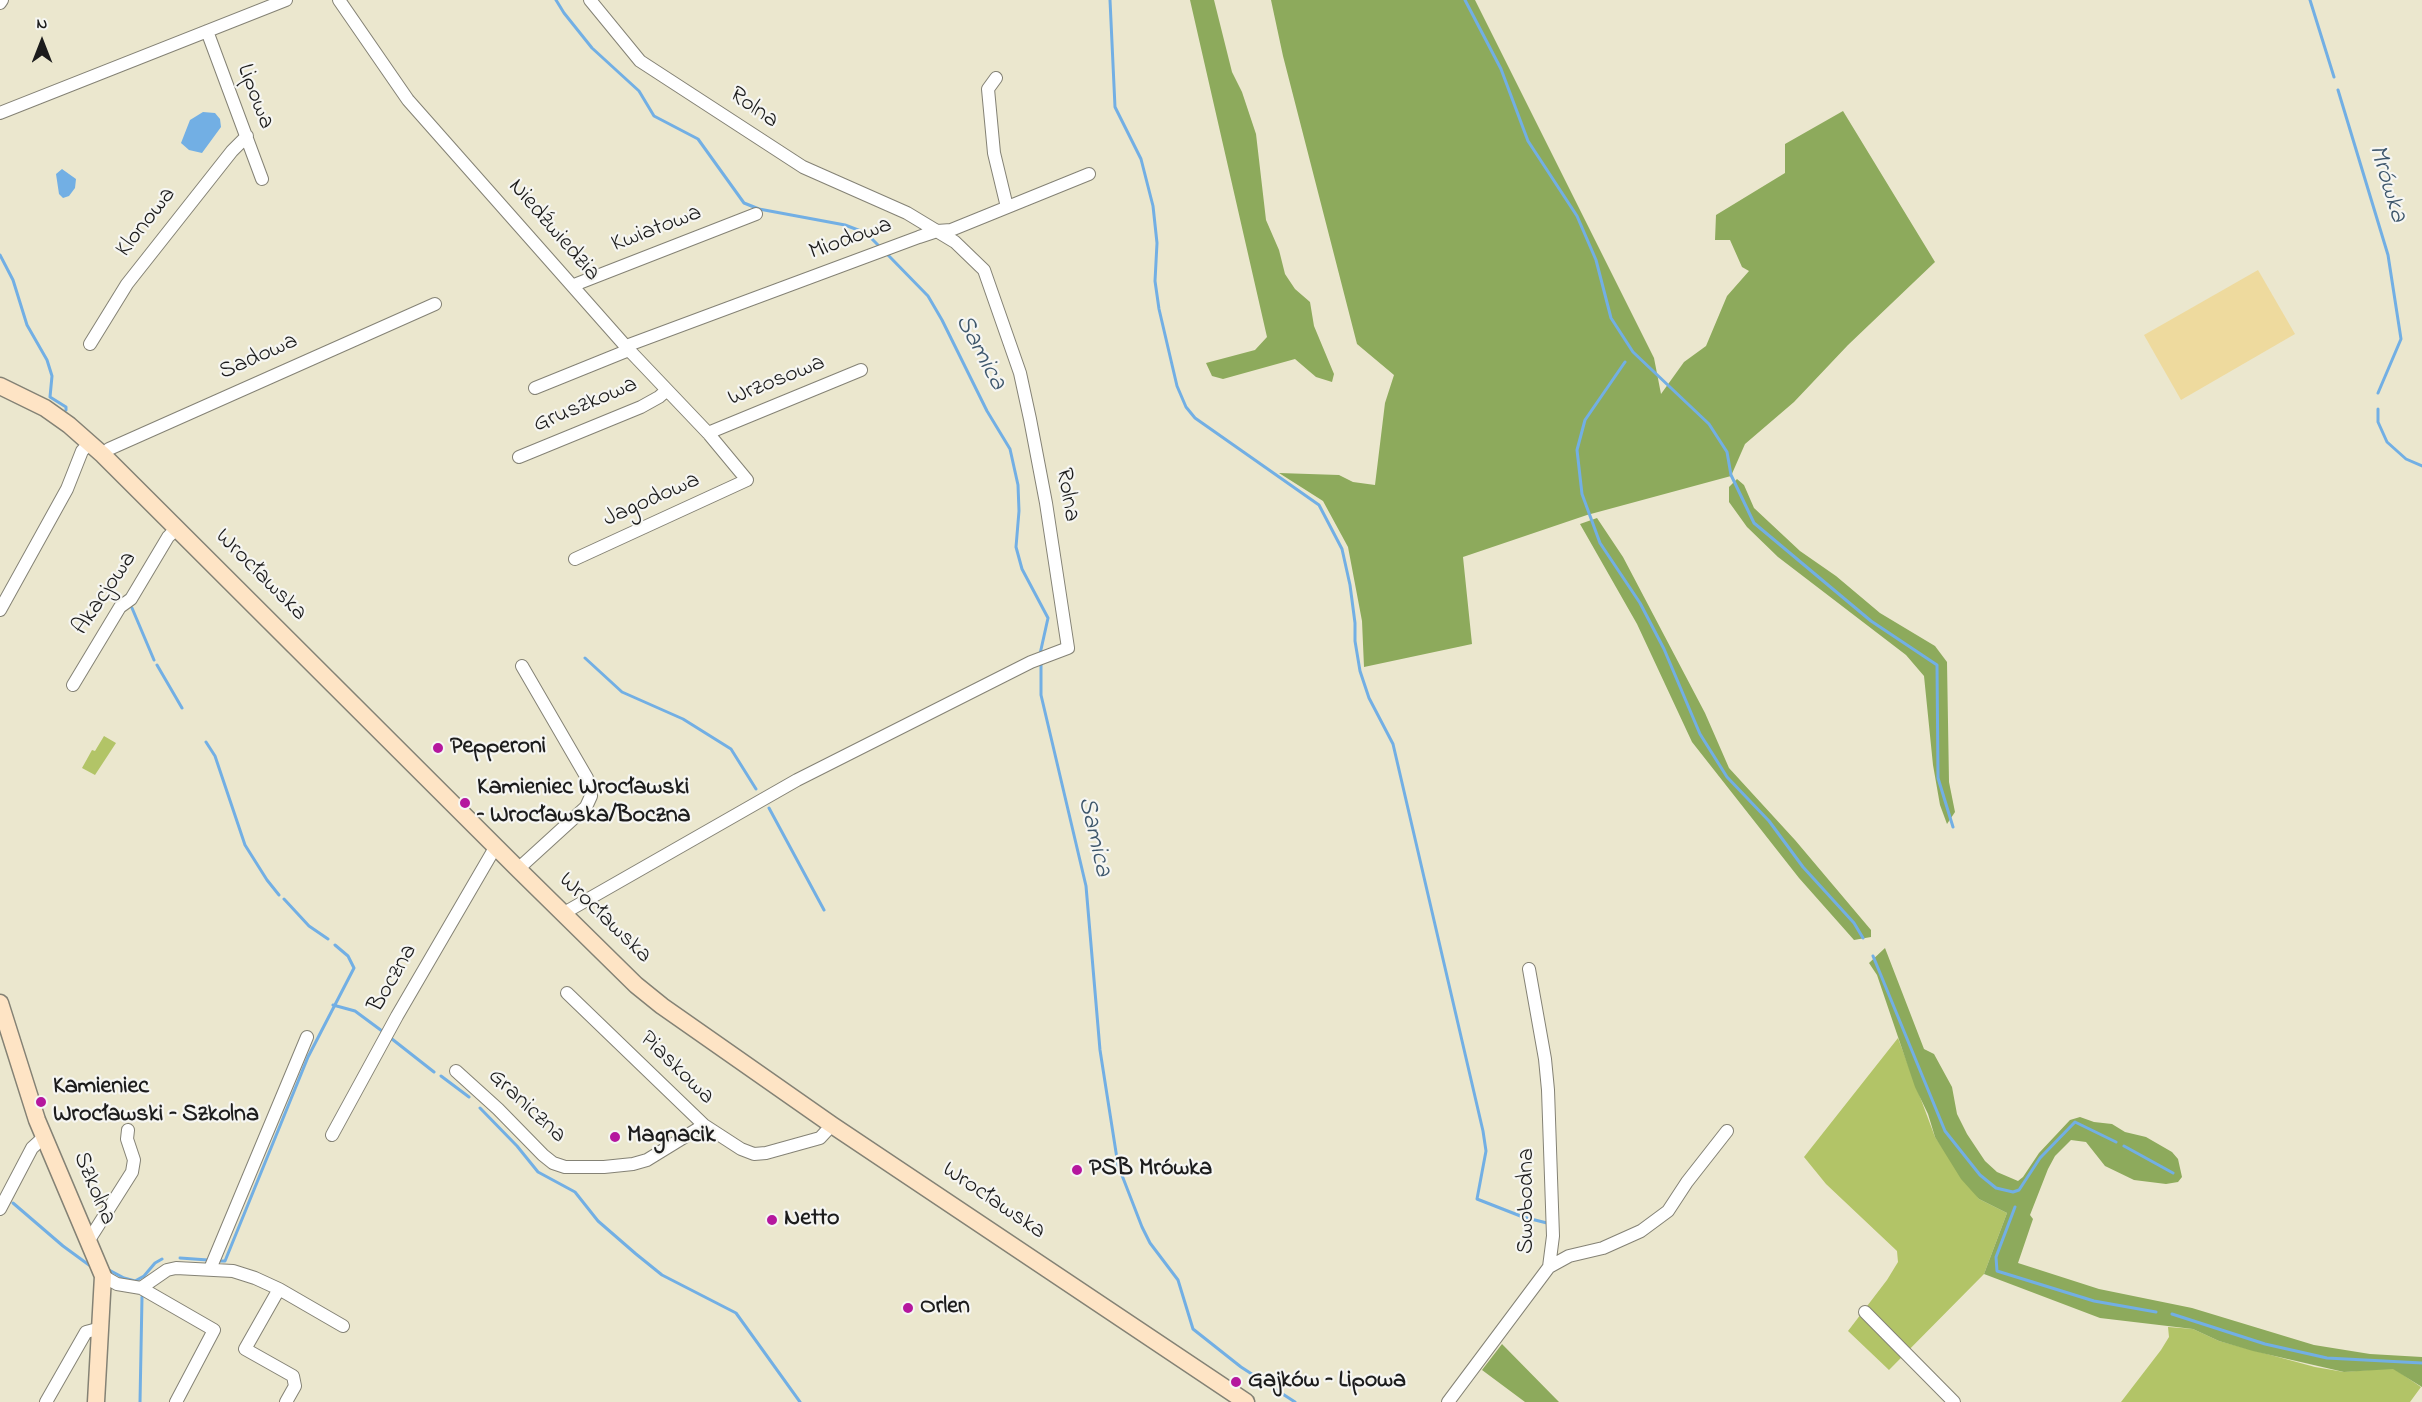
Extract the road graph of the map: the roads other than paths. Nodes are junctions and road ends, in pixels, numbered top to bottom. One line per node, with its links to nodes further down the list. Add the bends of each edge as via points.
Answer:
1 (286, 0): 4 (street)
2 (339, 0): 13 (street, Niedźwiedzia, via 408,100)
3 (590, 0): 12 (street, Rolna, via 640,61 803,167 907,213)
4 (207, 31): 6 (street); 7 (street, Lipowa)
5 (996, 78): 10 (street, via 988,90 994,153)
6 (0, 113)
7 (247, 136): 9 (street, Lipowa); 15 (street, Klonowa, via 127,284)
8 (1089, 174): 10 (street, Miodowa)
9 (262, 179)
10 (1007, 207): 12 (street, Miodowa, via 951,230)
11 (756, 214): 13 (street, Kwiatowa)
12 (937, 231): 16 (street, Miodowa); 33 (street, Rolna, via 955,242 984,270 1020,373 1046,503 1068,648 797,780)
13 (574, 285): 16 (street, Niedźwiedzia)
14 (435, 304): 23 (street, Sadowa)
15 (90, 344)
16 (628, 348): 19 (street, Miodowa); 20 (street, Niedźwiedzia)
17 (861, 370): 21 (street, Wrzosowa)
18 (0, 386): 22 (main road, Wrocławska, via 45,408)
19 (535, 388)
20 (667, 390): 21 (street, Niedźwiedzia); 24 (street, Gruszkowa, via 641,407)
21 (708, 433): 25 (street, Niedźwiedzia)
22 (90, 442): 23 (main road, Wrocławska); 28 (street)
23 (103, 454): 26 (main road, Wrocławska)
24 (519, 457)
25 (747, 480): 27 (street, Jagodowa)
26 (177, 528): 30 (street, Akacjowa, via 131,599 120,607); 31 (main road, Wrocławska)
27 (575, 560)
28 (0, 610)
29 (522, 666): 32 (street, via 587,778 591,796 586,807)
30 (73, 685)
31 (496, 846): 32 (main road, Wrocławska); 43 (street, Boczna)
32 (518, 869): 33 (main road, Wrocławska)
33 (564, 913): 40 (main road, Wrocławska, via 662,1006)
34 (1529, 969): 47 (street, Swobodna, via 1548,1090 1553,1236)
35 (567, 993): 39 (street, Piaskowa)
36 (0, 1003): 44 (main road, Szkolna)
37 (307, 1037): 48 (street)
38 (456, 1071): 39 (street, Graniczna, via 543,1155 565,1167 640,1162)
39 (704, 1125): 40 (street, Piaskowa, via 754,1154 820,1138)
40 (832, 1125): 59 (main road, Wrocławska)
41 (128, 1130): 46 (street, via 134,1160 132,1172)
42 (1727, 1131): 47 (street, via 1668,1211 1641,1231)
43 (332, 1135)
44 (45, 1137): 45 (street, via 32,1148); 46 (main road, Szkolna)
45 (0, 1209)
46 (89, 1240): 49 (main road, Szkolna)
47 (1549, 1267): 60 (street, Swobodna)
48 (210, 1269): 50 (street, via 167,1269); 51 (street, via 233,1271)
49 (103, 1276): 50 (street, via 117,1284); 54 (main road, Szkolna)
50 (141, 1288): 57 (street, via 214,1330)
51 (279, 1289): 53 (street); 58 (street, via 245,1349 293,1376 295,1386)
52 (1864, 1312): 61 (street)
53 (343, 1326)
54 (101, 1328): 55 (street, via 86,1332); 56 (main road, Szkolna)
55 (46, 1402)
56 (96, 1402)
57 (176, 1402)
58 (286, 1402)
59 (1246, 1402)
60 (1449, 1402)
61 (1954, 1402)

